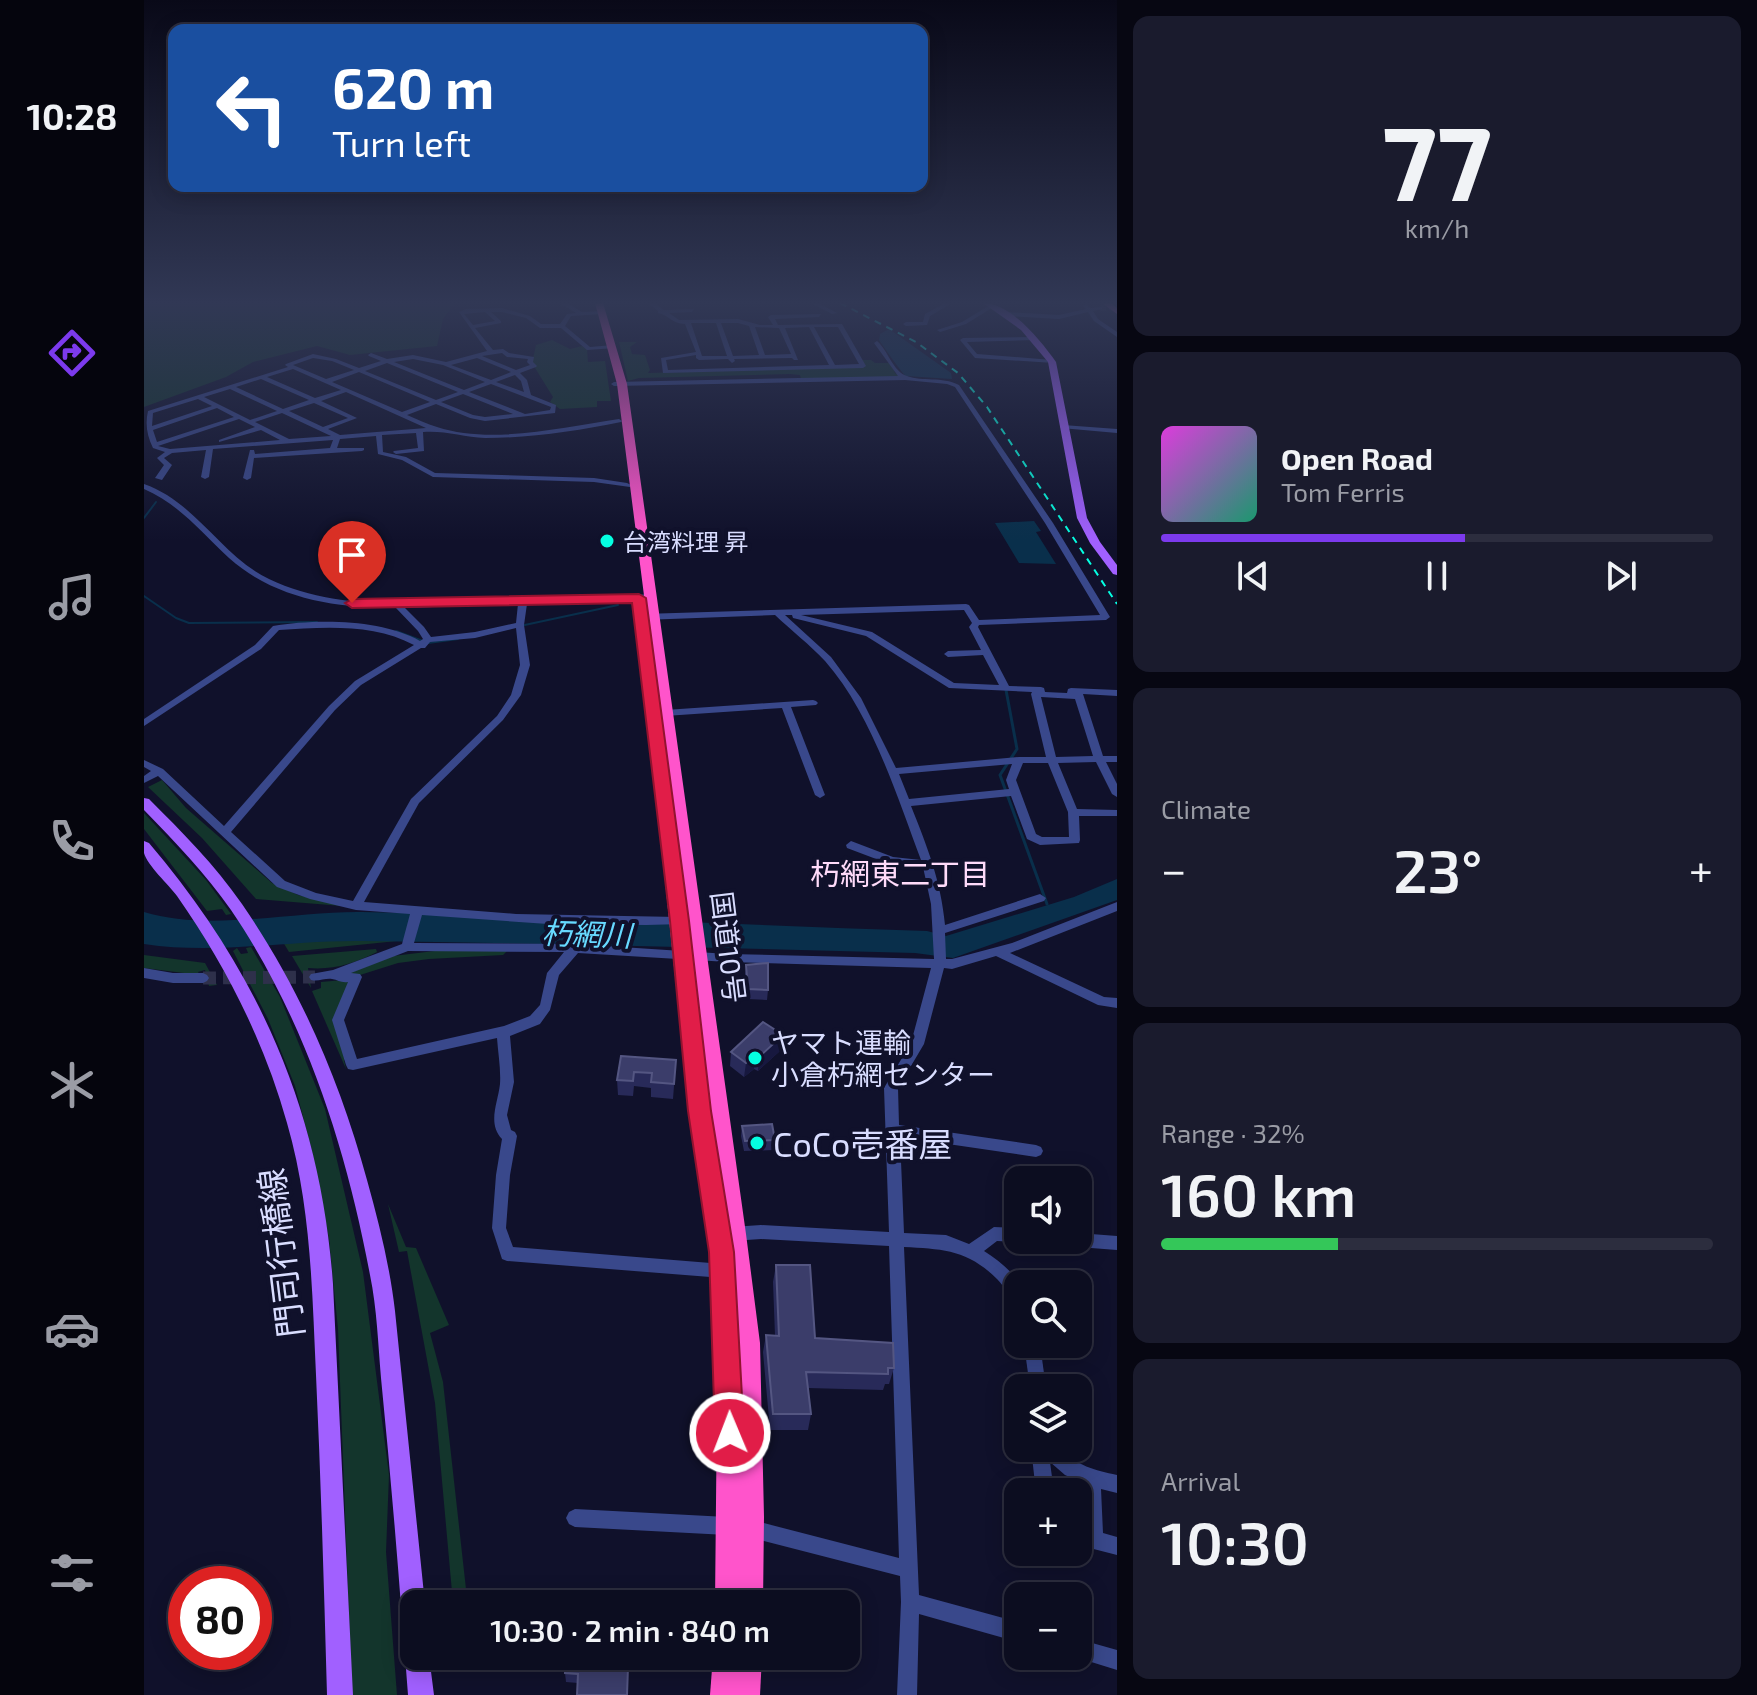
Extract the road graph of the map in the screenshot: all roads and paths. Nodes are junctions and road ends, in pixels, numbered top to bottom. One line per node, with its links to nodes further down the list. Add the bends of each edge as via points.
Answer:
1 (246, 382): 12 (street)
2 (273, 382): 17 (street)
3 (329, 382): 13 (street)
4 (385, 382): 18 (street)
5 (442, 382): 14 (street)
6 (524, 382): 15 (street)
7 (709, 382): 11 (street)
8 (948, 382): 56 (street, via 963,391 1106,617)
9 (1055, 382): 26 (main road)
10 (492, 383): 14 (street); 15 (street)
11 (618, 384): 24 (highway, 国道10号); 51 (highway, 国道10号)
12 (231, 387): 16 (street); 20 (street)
13 (347, 390): 17 (street); 21 (street)
14 (465, 391): 18 (street); 22 (street)
15 (528, 396): 22 (street, via 554,406 553,412)
16 (199, 397): 19 (street); 28 (street, via 150,412)
17 (314, 401): 20 (street); 29 (street, via 354,418)
18 (435, 403): 21 (street); 22 (street, via 485,419)
19 (218, 406): 23 (street); 28 (street)
20 (282, 411): 25 (street); 29 (street)
21 (403, 414): 30 (street)
22 (523, 415): 33 (street)
23 (239, 417): 25 (street); 38 (street)
24 (619, 421): 33 (street); 48 (highway, 国道10号)
25 (249, 422): 27 (street)
26 (1063, 427): 32 (street); 50 (main road, via 1082,518)
27 (260, 428): 36 (street); 39 (street)
28 (150, 429): 38 (street)
29 (323, 429): 35 (street)
30 (435, 429): 31 (street); 33 (street, via 483,437)
31 (419, 431): 34 (street); 41 (street, via 422,450 405,454)
32 (1117, 431)
33 (532, 432)
34 (379, 434): 35 (street); 41 (street)
35 (337, 436): 36 (street); 42 (street)
36 (287, 440): 37 (street)
37 (253, 443): 39 (street); 44 (street)
38 (154, 445): 43 (street)
39 (210, 447): 43 (street); 45 (street)
40 (362, 449): 42 (street)
41 (380, 449): 48 (street, via 433,475)
42 (333, 450): 44 (street)
43 (170, 451): 46 (street, via 160,458 168,465)
44 (251, 456): 47 (street)
45 (205, 477)
46 (159, 478)
47 (247, 478)
48 (627, 485): 51 (highway, 国道10号)
49 (144, 486): 53 (street, via 176,501 245,568 277,586 321,599)
50 (1117, 572)
51 (644, 598): 52 (street); 55 (highway, 国道10号)
52 (523, 601): 53 (street); 57 (street)
53 (397, 605): 58 (street, via 421,629)
54 (776, 612): 55 (street); 56 (street, via 966,607); 61 (street, via 869,634 952,686); 74 (street, via 828,659 858,700)
55 (648, 617): 66 (highway, 国道10号); 91 (highway, 国道10号)
56 (977, 623): 59 (street, via 973,627)
57 (520, 625): 58 (street); 88 (street, via 525,665 516,695 500,718 415,801)
58 (425, 643): 67 (street, via 365,629 276,628 258,647); 83 (street, via 358,683)
59 (987, 652): 60 (street); 61 (street)
60 (948, 654)
61 (1006, 689): 62 (street)
62 (1117, 694): 63 (street)
63 (1079, 696): 68 (street, via 1036,694); 69 (street)
64 (813, 703): 65 (street)
65 (785, 704): 66 (street); 78 (street)
66 (665, 713): 91 (highway, 国道10号)
67 (144, 723)
68 (1051, 758): 69 (street); 71 (street); 81 (street)
69 (1100, 759): 70 (street); 77 (street)
70 (1117, 759)
71 (1018, 760): 74 (street); 76 (street)
72 (144, 763): 73 (street)
73 (159, 771): 75 (street); 83 (street)
74 (893, 771): 80 (street)
75 (144, 780)
76 (1009, 793): 80 (street); 81 (street, via 1031,836 1040,841 1075,840)
77 (1117, 794)
78 (820, 795)
79 (144, 802): 122 (main road, via 198,856 264,945 320,1060 342,1124 380,1277)
80 (904, 803): 86 (street)
81 (1073, 812): 82 (street)
82 (1117, 813)
83 (224, 833): 88 (street, via 281,884)
84 (851, 845): 86 (street, via 892,861)
85 (144, 846): 132 (main road, 門司行橋線, via 223,949 249,998 299,1137 318,1227)
86 (928, 864): 92 (street)
87 (1040, 898): 92 (street)
88 (356, 906): 90 (street)
89 (1117, 906): 95 (street)
90 (416, 914): 91 (street); 93 (street)
91 (686, 921): 96 (highway, 国道10号)
92 (938, 932): 97 (street)
93 (408, 943): 94 (street); 99 (street)
94 (575, 948): 96 (street); 103 (street, via 553,973 546,1007 535,1020)
95 (998, 952): 97 (street, via 962,962); 102 (street, via 1102,1002)
96 (690, 954): 97 (street, via 822,962); 106 (highway, 国道10号)
97 (940, 960): 104 (street, via 917,1044 891,1088)
98 (144, 973): 101 (street)
99 (334, 974): 100 (street); 103 (street, via 356,977 338,1020 353,1065)
100 (315, 977)
101 (203, 978)
102 (1117, 1003)
103 (506, 1031): 112 (street, via 502,1042 507,1082 500,1115 510,1136 499,1228 507,1254)
104 (893, 1130): 105 (street); 108 (street)
105 (1036, 1151)
106 (727, 1234): 108 (street); 112 (highway, 国道10号); 118 (highway, 国道10号, via 748,1343)
107 (1004, 1234): 111 (street, via 994,1234)
108 (899, 1239): 111 (street, via 946,1242); 121 (street)
109 (1092, 1241): 110 (street)
110 (1117, 1243)
111 (972, 1251): 113 (street)
112 (723, 1271): 118 (highway, 国道10号)
113 (1004, 1276)
114 (1061, 1462): 115 (street)
115 (1092, 1478): 116 (street)
116 (1117, 1484)
117 (575, 1518): 118 (street)
118 (741, 1528): 121 (street); 123 (highway, 国道10号); 124 (highway, 国道10号)
119 (1092, 1540): 120 (street)
120 (1117, 1546)
121 (907, 1569): 125 (street)
122 (411, 1590)
123 (731, 1590)
124 (748, 1590)
125 (910, 1602): 126 (street); 136 (street)
126 (1004, 1628)
127 (1092, 1653): 128 (street)
128 (1117, 1660)
129 (418, 1670): 133 (main road)
130 (726, 1670): 134 (highway)
131 (747, 1670): 135 (highway)
132 (340, 1695)
133 (421, 1695)
134 (724, 1695)
135 (746, 1695)
136 (907, 1695)

